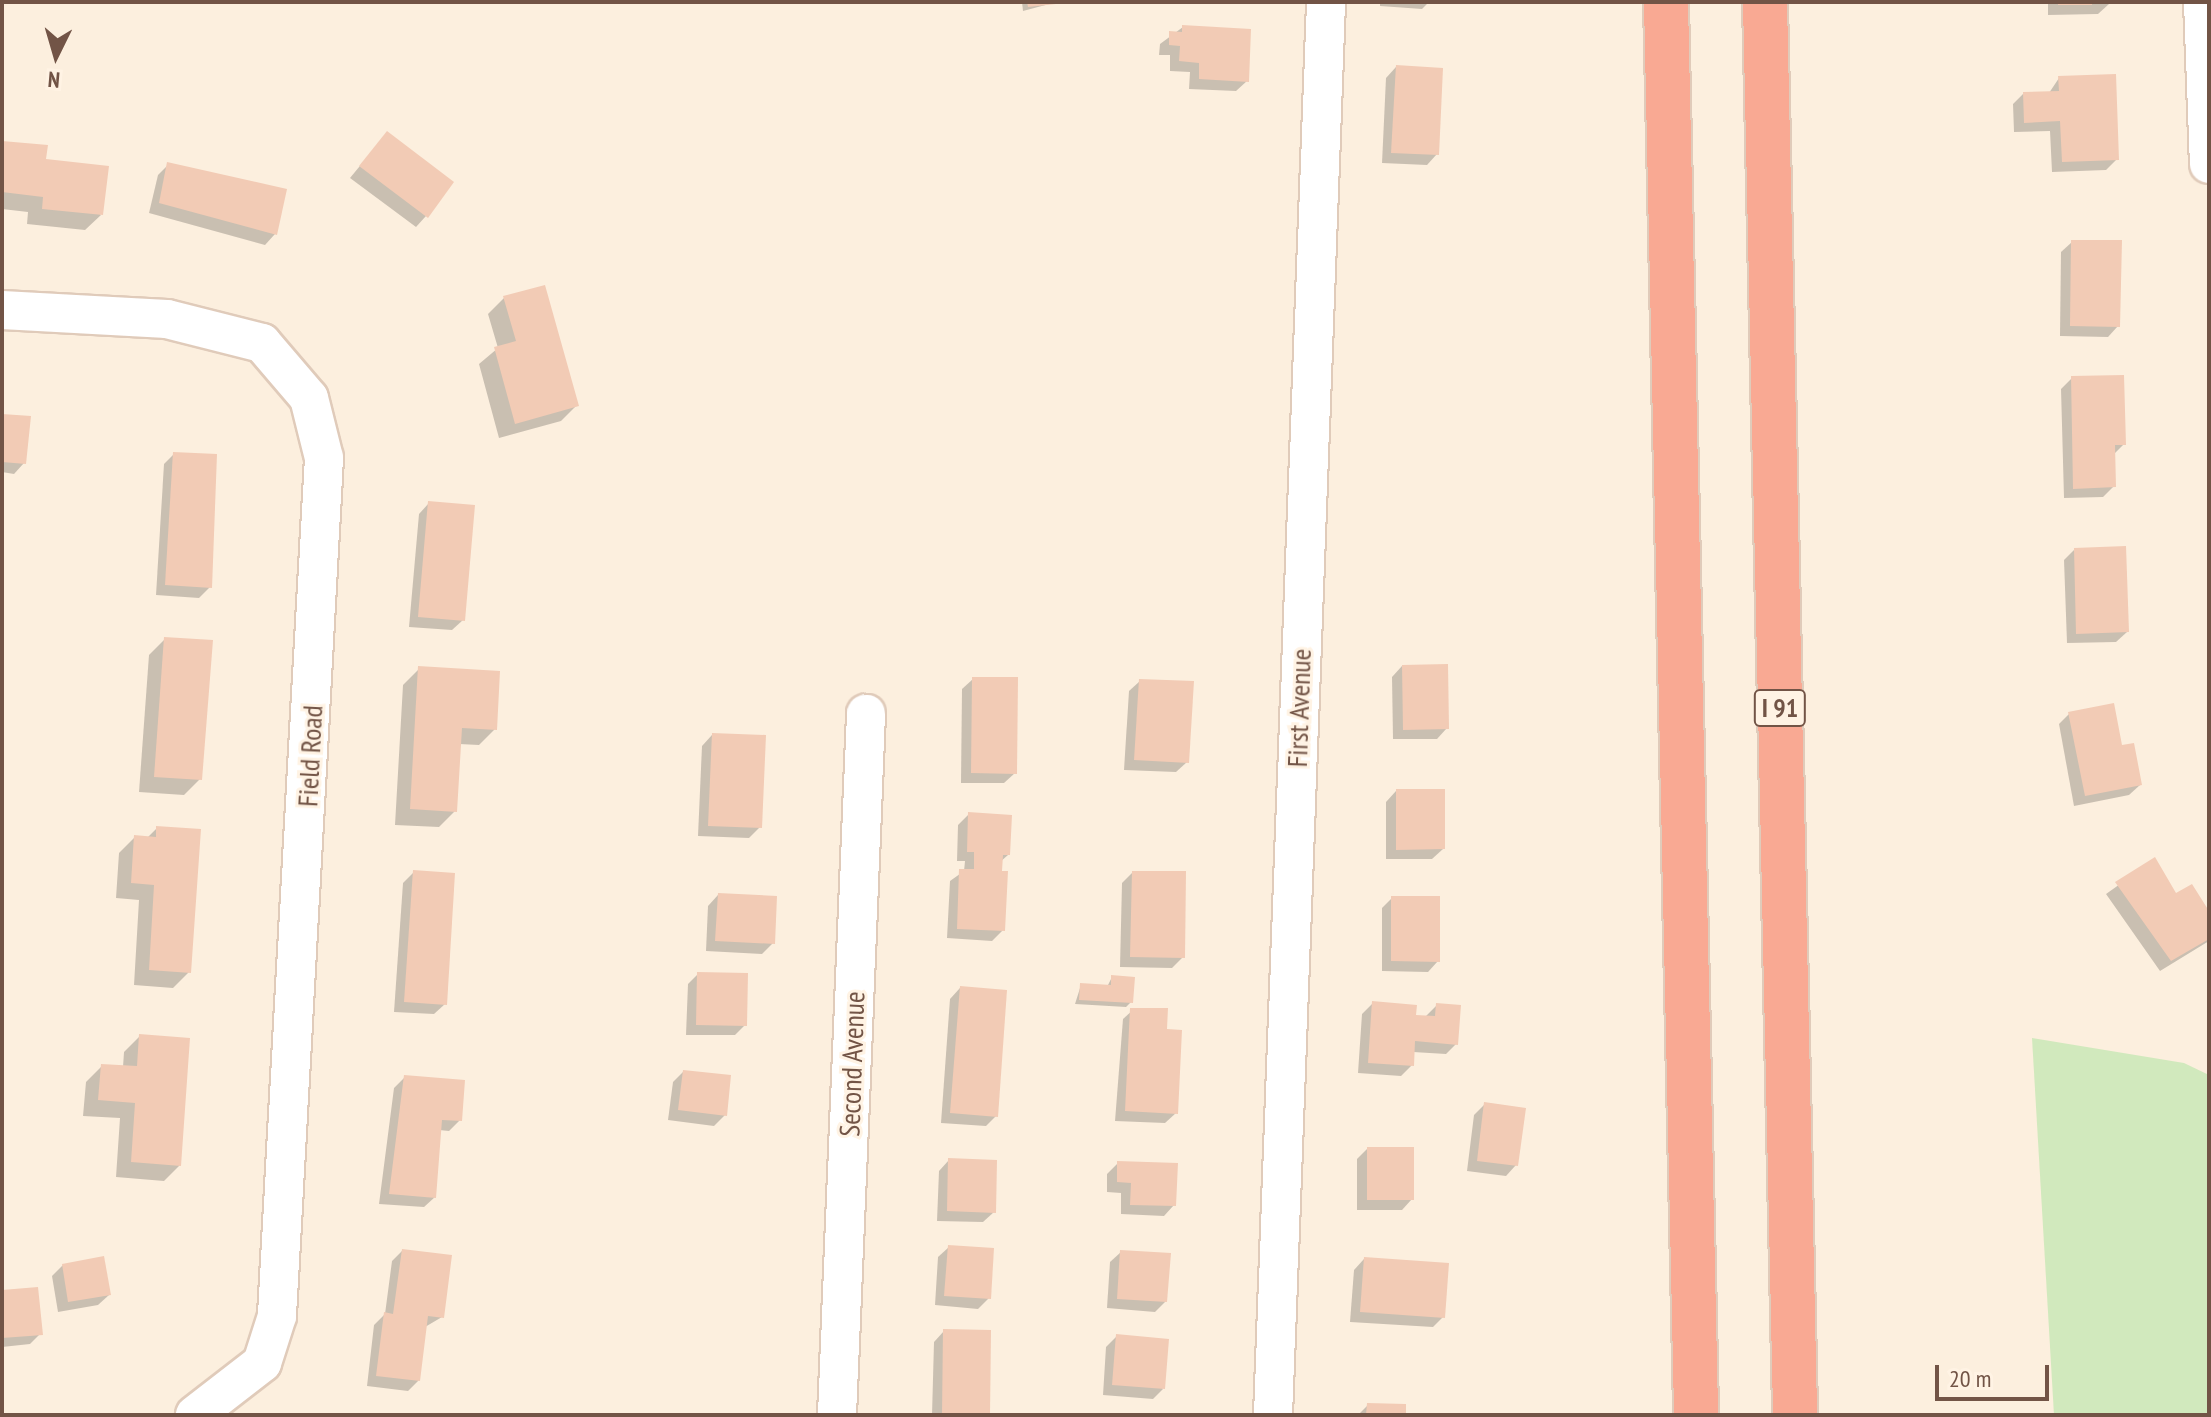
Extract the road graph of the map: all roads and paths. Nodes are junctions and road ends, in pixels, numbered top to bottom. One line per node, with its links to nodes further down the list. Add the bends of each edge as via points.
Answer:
1 (1326, 2): 10 (street, First Avenue)
2 (1666, 2): 11 (highway)
3 (1765, 2): 12 (highway, I 91)
4 (2203, 2): 5 (street)
5 (2209, 164)
6 (2, 310): 8 (street, Field Road, via 167,319 262,343 309,398 324,458 277,1316 262,1363)
7 (866, 714): 9 (street, Second Avenue)
8 (195, 1415)
9 (837, 1415)
10 (1273, 1415)
11 (1696, 1415)
12 (1795, 1415)

